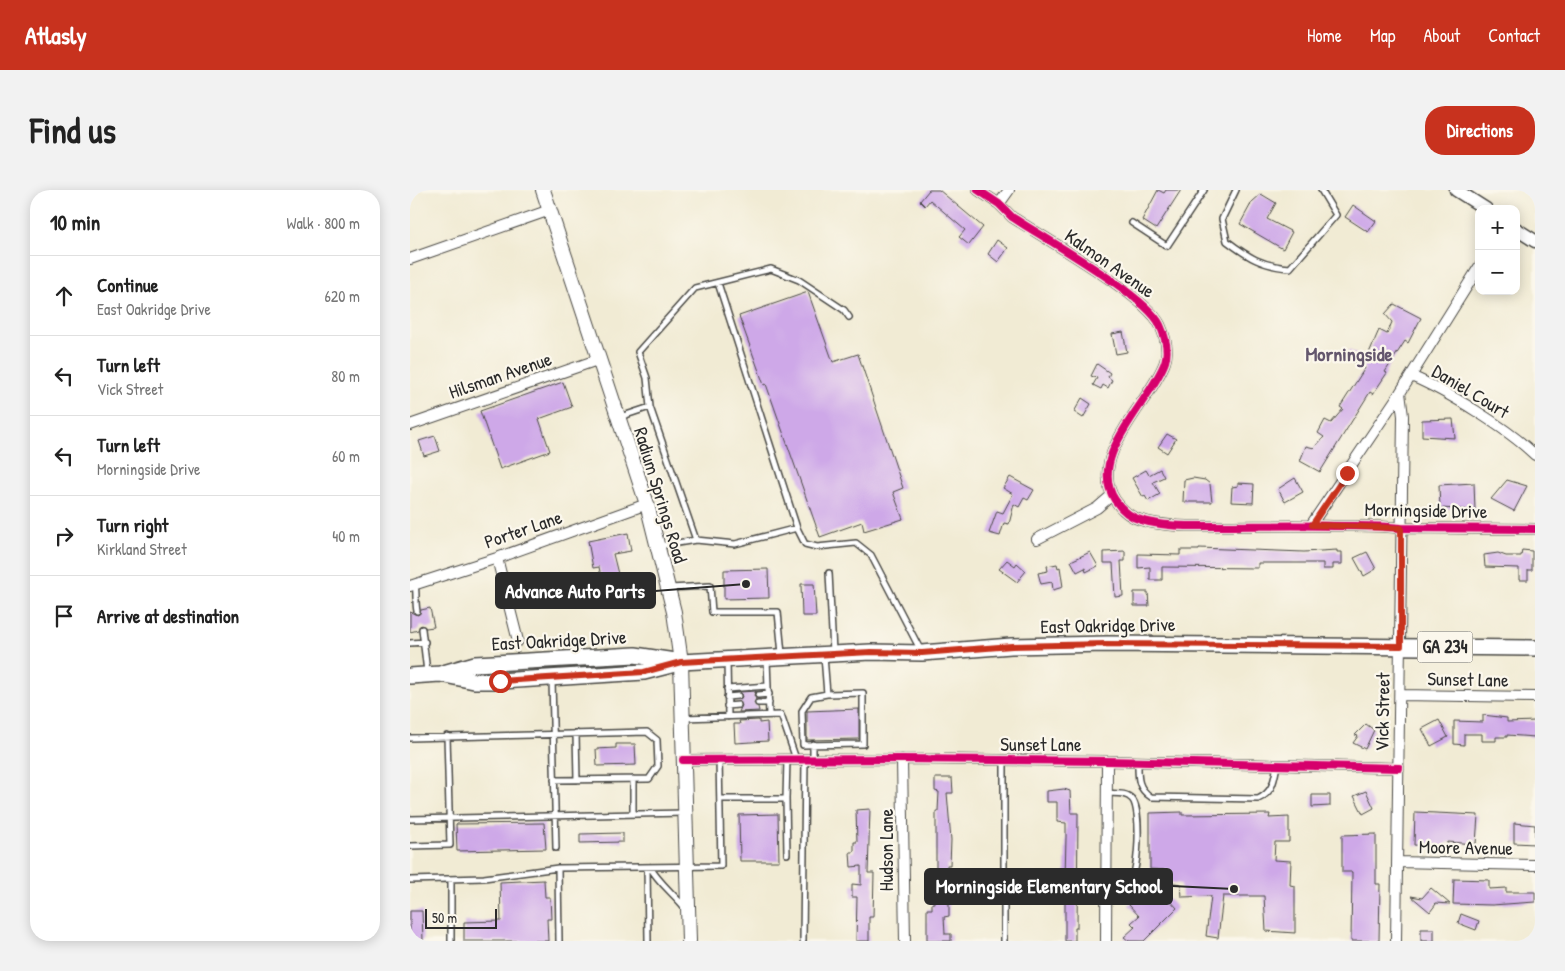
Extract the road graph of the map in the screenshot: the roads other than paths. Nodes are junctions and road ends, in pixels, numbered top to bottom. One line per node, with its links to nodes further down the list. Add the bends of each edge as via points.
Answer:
1 (544, 190): 10 (main road, Radium Springs Road)
2 (978, 190): 8 (street, Kalmon Avenue)
3 (1009, 190): 8 (street)
4 (1204, 190): 11 (lane, via 1167,246)
5 (1236, 190): 6 (lane, via 1222,218 1226,241 1247,256 1270,266 1290,268 1336,215)
6 (1321, 190)
7 (1456, 190): 9 (street)
8 (1000, 204): 25 (street, Kalmon Avenue, via 1012,217 1127,291 1154,313 1162,329 1165,361 1109,460 1108,482)
9 (1480, 205)
10 (550, 210): 14 (street); 18 (main road, Radium Springs Road)
11 (1132, 224)
12 (1520, 232): 13 (street)
13 (1535, 241)
14 (410, 259)
15 (1475, 273): 19 (street)
16 (718, 282): 17 (lane, via 771,269 799,280 844,310); 21 (lane, via 695,288 638,352 647,378); 28 (lane)
17 (850, 318)
18 (600, 359): 22 (main road, Radium Springs Road); 23 (street, Hilsman Avenue)
19 (1411, 376): 20 (street); 24 (street, Daniel Court, via 1487,420)
20 (1400, 393): 27 (street); 29 (street, Vick Street)
21 (650, 406): 22 (lane); 32 (lane)
22 (618, 417): 26 (main road, Radium Springs Road)
23 (410, 425)
24 (1535, 455)
25 (1112, 495): 27 (street, Morningside Drive, via 1124,511 1142,521 1198,526); 31 (street, via 1097,508)
26 (647, 504): 33 (main road, Radium Springs Road); 34 (street, Porter Lane)
27 (1312, 525): 29 (street, Morningside Drive)
28 (797, 528): 32 (lane, via 735,544); 46 (lane, via 805,544 817,547 856,543 870,555)
29 (1401, 528): 30 (street, Morningside Drive); 44 (street, Vick Street)
30 (1535, 529)
31 (1037, 539)
32 (696, 540): 33 (lane)
33 (659, 546): 37 (main road, Radium Springs Road)
34 (497, 558): 36 (street, Porter Lane); 41 (street)
35 (829, 573): 47 (lane)
36 (413, 586): 38 (lane, via 417,594)
37 (669, 588): 48 (lane, via 710,586 712,612 778,612); 50 (main road, Radium Springs Road)
38 (412, 602): 39 (lane)
39 (417, 611)
40 (422, 629): 42 (lane)
41 (518, 641)
42 (426, 642): 43 (lane); 51 (lane)
43 (410, 643)
44 (1401, 646): 45 (main road, East Oakridge Drive / GA 234); 46 (main road, East Oakridge Drive / GA 234, via 1107,644 1012,646); 59 (street, Vick Street)
45 (1535, 648)
46 (922, 653): 47 (main road, East Oakridge Drive / GA 234)
47 (828, 655): 48 (main road, East Oakridge Drive / GA 234); 57 (lane)
48 (775, 658): 49 (main road, East Oakridge Drive / GA 234); 54 (lane)
49 (727, 660): 50 (main road, East Oakridge Drive / GA 234); 55 (lane)
50 (681, 662): 51 (main road, East Oakridge Drive / GA 234, via 635,655 475,664); 53 (main road, East Oakridge Drive / GA 234, via 644,672); 69 (main road, Radium Springs Road)
51 (434, 675): 52 (main road, East Oakridge Drive / GA 234); 53 (main road, East Oakridge Drive / GA 234, via 474,681)
52 (410, 676)
53 (552, 677): 70 (lane)
54 (768, 686): 55 (lane); 56 (lane)
55 (727, 689): 61 (lane)
56 (769, 694): 58 (lane); 63 (lane)
57 (827, 694): 74 (lane, via 811,697 802,711 803,744); 74 (lane, via 862,693 863,744)
58 (758, 695)
59 (1400, 695): 62 (street, Sunset Lane); 83 (street, Vick Street)
60 (738, 696): 61 (lane)
61 (727, 697): 66 (lane)
62 (1535, 697)
63 (769, 703): 64 (lane); 67 (lane)
64 (758, 704)
65 (738, 705): 66 (lane)
66 (727, 706): 68 (lane)
67 (769, 715): 68 (lane); 76 (lane, via 781,715)
68 (728, 717): 69 (lane)
69 (682, 718): 78 (main road, Radium Springs Road)
70 (554, 733): 71 (lane); 72 (lane); 85 (lane)
71 (576, 733): 84 (lane, via 647,732 657,740 658,766 649,779); 86 (lane)
72 (447, 736): 73 (lane); 93 (lane)
73 (410, 738)
74 (813, 744): 76 (lane)
75 (719, 759): 76 (street, Sunset Lane); 78 (street, Sunset Lane); 88 (lane)
76 (800, 759): 77 (street, Sunset Lane); 89 (lane); 111 (lane)
77 (902, 759): 79 (street, Sunset Lane); 112 (street, Hudson Lane)
78 (683, 760): 90 (main road, Radium Springs Road)
79 (1004, 760): 80 (street, Sunset Lane); 113 (lane)
80 (1107, 761): 81 (street, Sunset Lane); 87 (street)
81 (1138, 762): 82 (street, Sunset Lane); 82 (lane, via 1139,784 1142,791 1151,797 1258,799 1268,794)
82 (1277, 765): 83 (street, Sunset Lane)
83 (1399, 768): 98 (street, Vick Street)
84 (633, 779): 86 (lane); 91 (lane)
85 (554, 780): 86 (lane); 92 (lane)
86 (577, 780)
87 (1106, 793): 105 (street); 105 (lane, via 1131,797 1137,805 1137,863 1134,879 1128,888)
88 (720, 799): 89 (lane); 99 (lane, via 721,866)
89 (786, 799): 97 (lane)
90 (685, 812): 91 (lane); 99 (main road, Radium Springs Road)
91 (633, 814): 92 (lane)
92 (555, 816): 93 (lane); 96 (lane)
93 (450, 818): 94 (lane); 95 (lane, via 450,845)
94 (410, 819)
95 (410, 846)
96 (556, 848)
97 (787, 854)
98 (1397, 862): 100 (street, Moore Avenue); 115 (street, Vick Street)
99 (687, 866): 101 (lane); 106 (main road, Radium Springs Road)
100 (1535, 866)
101 (649, 867): 102 (lane); 106 (lane); 109 (lane)
102 (558, 868): 103 (lane); 108 (lane)
103 (451, 879): 104 (lane); 107 (lane)
104 (410, 880)
105 (1106, 895): 114 (street)
106 (688, 912): 110 (main road, Radium Springs Road)
107 (451, 941)
108 (559, 941)
109 (648, 941)
110 (688, 941)
111 (803, 941)
112 (905, 941)
113 (1004, 941)
114 (1106, 941)
115 (1396, 941)

